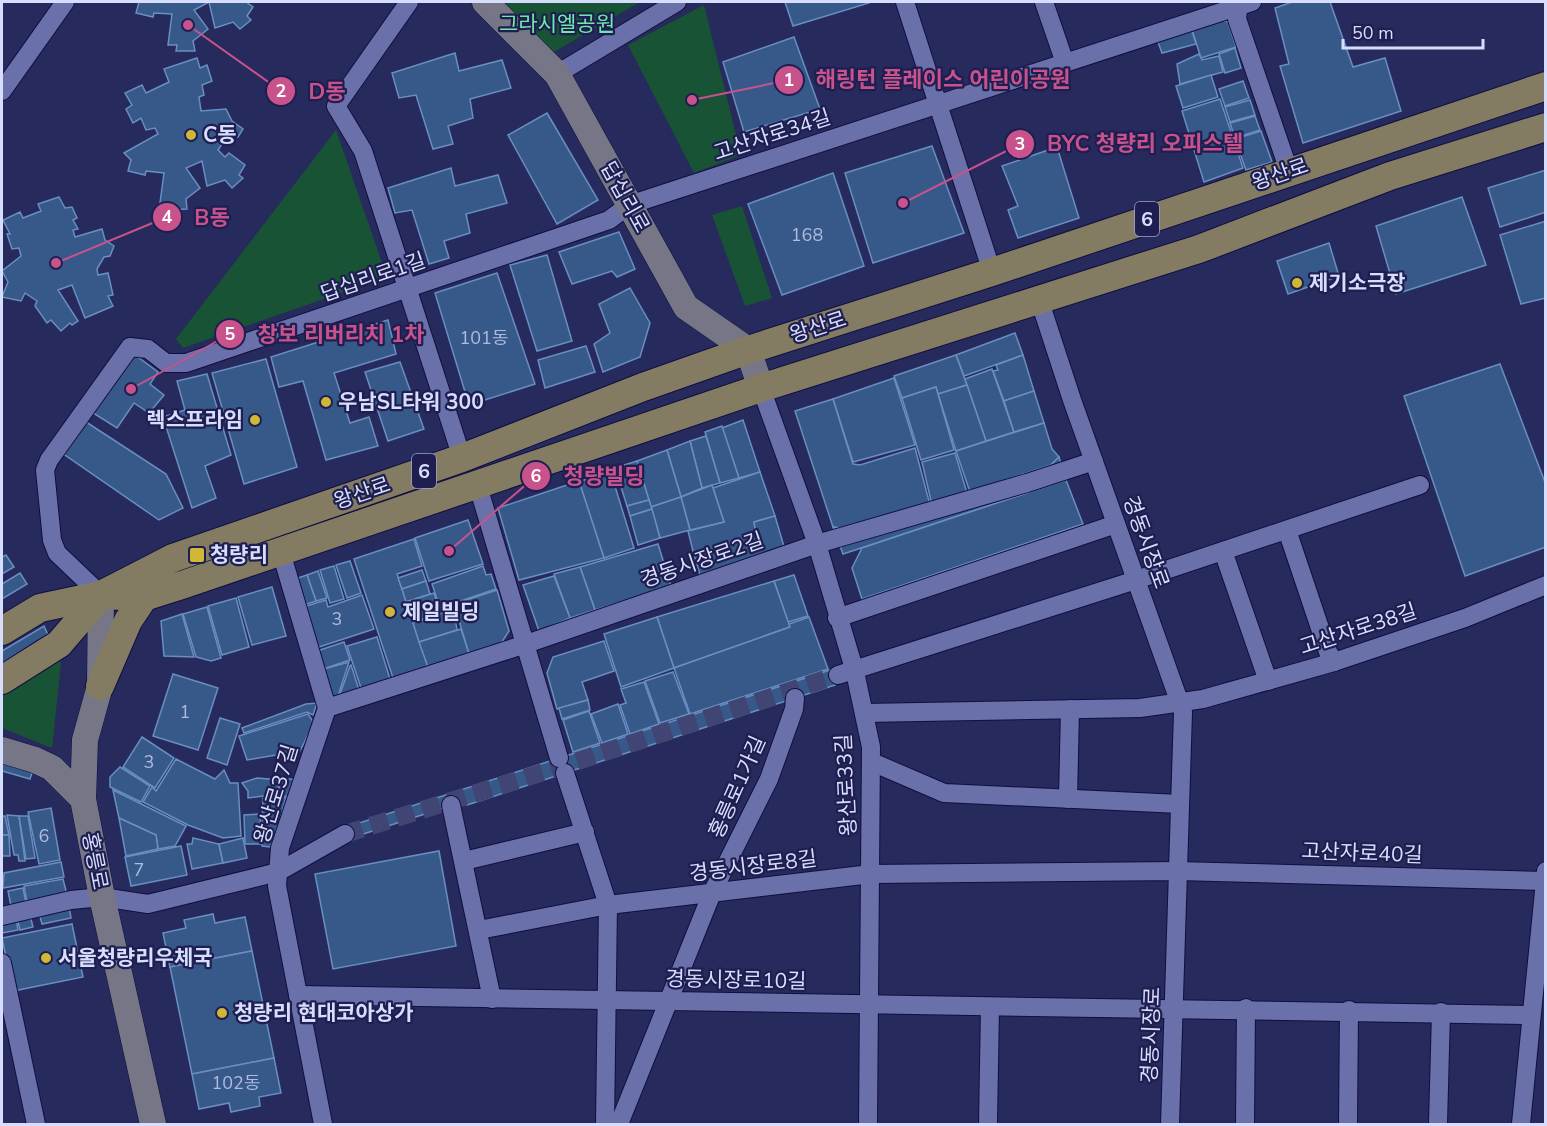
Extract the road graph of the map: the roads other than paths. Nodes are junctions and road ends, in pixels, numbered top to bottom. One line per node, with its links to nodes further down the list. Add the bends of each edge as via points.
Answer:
1 (65, 2): 11 (street)
2 (409, 2): 17 (street, via 336,106 363,152)
3 (485, 2): 9 (main road, 답십리로)
4 (677, 2): 9 (street)
5 (905, 2): 12 (street)
6 (1044, 2): 8 (street)
7 (1243, 3): 8 (street, 고산자로34길); 14 (street, via 1237,19)
8 (1065, 63): 12 (street, 고산자로34길)
9 (557, 74): 15 (main road, 답십리로)
10 (1545, 86): 14 (main road, 왕산로 / 6)
11 (2, 91)
12 (939, 105): 15 (street, 고산자로34길); 16 (street)
13 (1545, 127): 18 (main road, 왕산로 / 6, via 1390,176 1210,245)
14 (1289, 171): 16 (main road, 왕산로 / 6)
15 (629, 205): 17 (street, 답십리로1길, via 609,220); 19 (main road, 답십리로, via 686,307)
16 (992, 272): 19 (main road, 왕산로 / 6)
17 (408, 290): 21 (street); 32 (street, 답십리로1길, via 186,363 166,363 148,349 129,347 46,465 52,540 57,553)
18 (1039, 299): 20 (main road, 왕산로 / 6); 22 (street, 경동시장로)
19 (748, 350): 20 (main road); 21 (main road, 왕산로 / 6)
20 (761, 388): 24 (main road, 왕산로 / 6); 27 (street, 왕산로33길)
21 (462, 458): 32 (main road, 왕산로 / 6, via 173,558)
22 (1094, 461): 25 (street, 경동시장로); 27 (street, 경동시장로2길)
23 (1420, 485): 26 (street)
24 (478, 486): 29 (main road, 왕산로 / 6); 36 (street)
25 (1116, 524): 30 (street, 경동시장로); 34 (street)
26 (1287, 530): 28 (street); 37 (street)
27 (817, 544): 34 (street, 왕산로33길); 36 (street, 경동시장로2길)
28 (1223, 551): 30 (street); 40 (street)
29 (281, 552): 33 (main road, 왕산로 / 6); 44 (street)
30 (1136, 580): 38 (street); 43 (street, 경동시장로)
31 (1545, 585): 37 (street, 고산자로38길, via 1465,618)
32 (101, 595): 33 (main road, 왕산로 / 6); 35 (main road, 왕산로 / 6, via 40,608); 39 (main road, 왕산로 / 6, via 58,644); 41 (main road, 홍릉로)
33 (144, 597): 41 (main road, via 128,621)
34 (837, 618): 38 (street, 왕산로33길)
35 (2, 631)
36 (526, 645): 44 (street, 경동시장로2길); 53 (street)
37 (1334, 662): 40 (street, 고산자로38길)
38 (847, 674): 46 (street, 왕산로33길)
39 (2, 680)
40 (1268, 681): 43 (street, 고산자로38길)
41 (100, 686): 49 (main road, 홍릉로, via 85,740)
42 (795, 698): 60 (street, 홍릉로1가길, via 769,779)
43 (1180, 702): 45 (street, 고산자로38길, via 1140,708); 51 (street, 경동시장로)
44 (327, 708): 57 (street, 왕산로37길, via 280,848)
45 (1070, 709): 46 (street, 고산자로38길); 50 (street)
46 (864, 713): 48 (street, 왕산로33길)
47 (2, 750): 49 (main road, via 52,768)
48 (872, 762): 50 (street, via 944,793); 58 (street, 왕산로33길)
49 (83, 799): 61 (main road, 홍릉로)
50 (1068, 799): 51 (street)
51 (1180, 804): 56 (street, 경동시장로)
52 (451, 805): 55 (street)
53 (585, 832): 55 (street); 62 (street)
54 (345, 834): 57 (street)
55 (464, 861): 64 (street)
56 (1178, 871): 58 (street, 경동시장로8길); 59 (street, 고산자로40길); 73 (street, 경동시장로)
57 (278, 872): 61 (street, via 148,904); 66 (street, 왕산로37길, via 277,886)
58 (871, 874): 60 (street, 경동시장로8길); 70 (street, 왕산로33길)
59 (1545, 878): 76 (street)
60 (712, 893): 62 (street, 경동시장로8길); 69 (street, 홍릉로1가길)
61 (102, 897): 63 (street); 78 (main road, 홍릉로)
62 (608, 905): 64 (street, 경동시장로8길); 68 (street)
63 (2, 916)
64 (479, 930): 67 (street)
65 (2, 963): 77 (street)
66 (298, 995): 67 (street, 경동시장로10길); 79 (street, 왕산로37길)
67 (492, 999): 68 (street, 경동시장로10길)
68 (607, 1001): 69 (street, 경동시장로10길); 80 (street)
69 (667, 1002): 70 (street, 경동시장로10길); 81 (street, 홍릉로1가길)
70 (869, 1005): 71 (street, 경동시장로10길); 82 (street, 왕산로33길)
71 (990, 1007): 73 (street, 경동시장로10길); 83 (street)
72 (1246, 1008): 73 (street, 경동시장로10길); 74 (street, 경동시장로10길); 85 (street)
73 (1174, 1009): 84 (street, 경동시장로)
74 (1349, 1010): 75 (street, 경동시장로10길); 86 (street)
75 (1441, 1012): 76 (street, 경동시장로10길); 87 (street)
76 (1531, 1015): 88 (street)
77 (36, 1125)
78 (153, 1125)
79 (323, 1125)
80 (605, 1125)
81 (619, 1125)
82 (868, 1125)
83 (988, 1125)
84 (1170, 1125)
85 (1245, 1125)
86 (1348, 1125)
87 (1438, 1125)
88 (1521, 1125)

